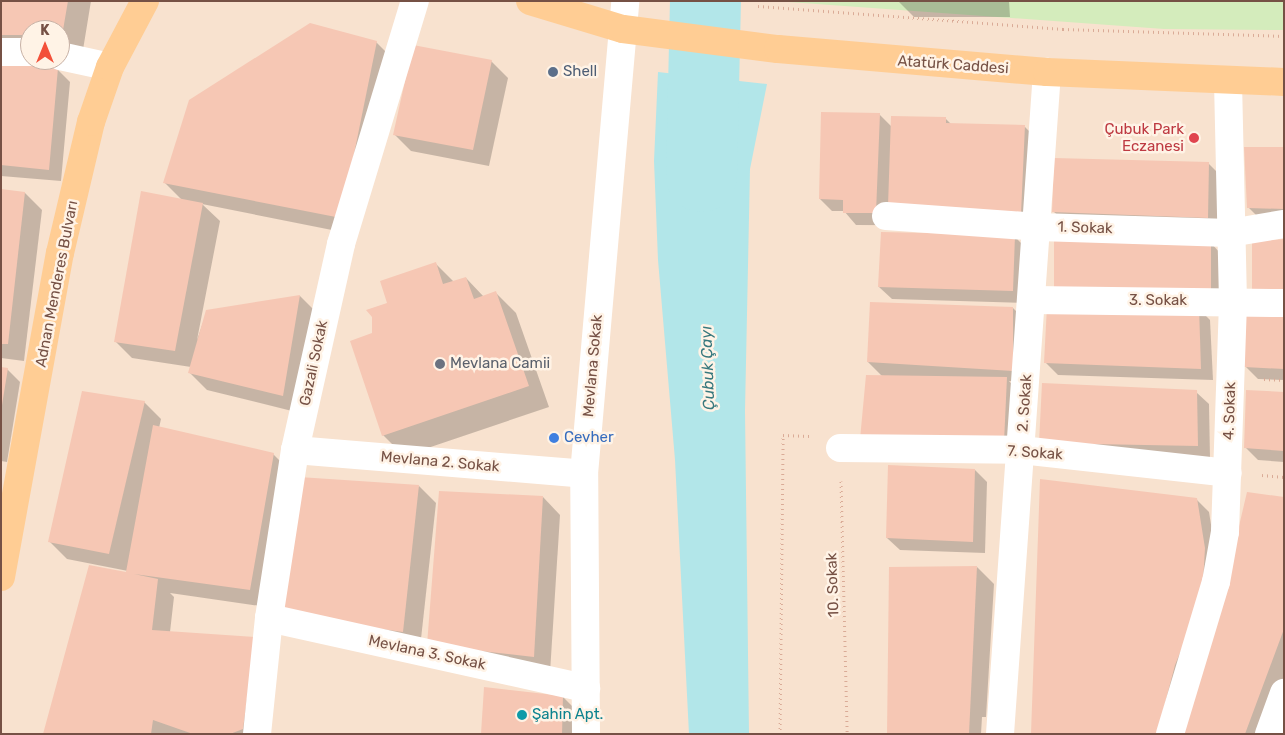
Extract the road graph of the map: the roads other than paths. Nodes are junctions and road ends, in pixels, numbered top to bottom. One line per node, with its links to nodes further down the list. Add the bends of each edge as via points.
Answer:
1 (146, 1): 9 (main road, Adnan Menderes Bulvarı)
2 (414, 1): 21 (street, Gazali Sokak, via 340,244)
3 (530, 1): 5 (main road, Atatürk Caddesi)
4 (625, 1): 5 (street, Mevlana Sokak)
5 (623, 29): 10 (main road, Atatürk Caddesi, via 778,49); 24 (street, Mevlana Sokak)
6 (1, 52): 7 (street)
7 (20, 52)
8 (70, 58): 9 (street)
9 (110, 67): 25 (main road, Adnan Menderes Bulvarı, via 91,122 60,253)
10 (1047, 72): 11 (main road, Atatürk Caddesi); 15 (street, 2. Sokak)
11 (1228, 81): 12 (main road, Atatürk Caddesi); 16 (street, 4. Sokak)
12 (1284, 82)
13 (886, 216): 15 (street, 1. Sokak)
14 (1284, 224): 16 (street, 1. Sokak)
15 (1038, 227): 16 (street, 1. Sokak); 17 (street, 2. Sokak)
16 (1230, 233): 18 (street, 4. Sokak)
17 (1032, 300): 18 (street, 3. Sokak); 22 (street, 2. Sokak)
18 (1233, 302): 19 (street, 3. Sokak); 23 (street, 4. Sokak)
19 (1284, 303)
20 (840, 448): 22 (street, 7. Sokak)
21 (295, 450): 24 (street, Mevlana 2. Sokak); 26 (street, Gazali Sokak)
22 (1021, 450): 23 (street, 7. Sokak); 31 (street, 2. Sokak)
23 (1228, 473): 32 (street, 4. Sokak, via 1225,532 1216,582)
24 (584, 474): 27 (street, Mevlana Sokak)
25 (3, 562)
26 (268, 618): 27 (street, Mevlana 3. Sokak); 29 (street, Gazali Sokak)
27 (586, 688): 30 (street, Mevlana Sokak)
28 (1284, 693): 33 (street)
29 (257, 734)
30 (586, 734)
31 (1000, 734)
32 (1170, 734)
33 (1269, 734)

